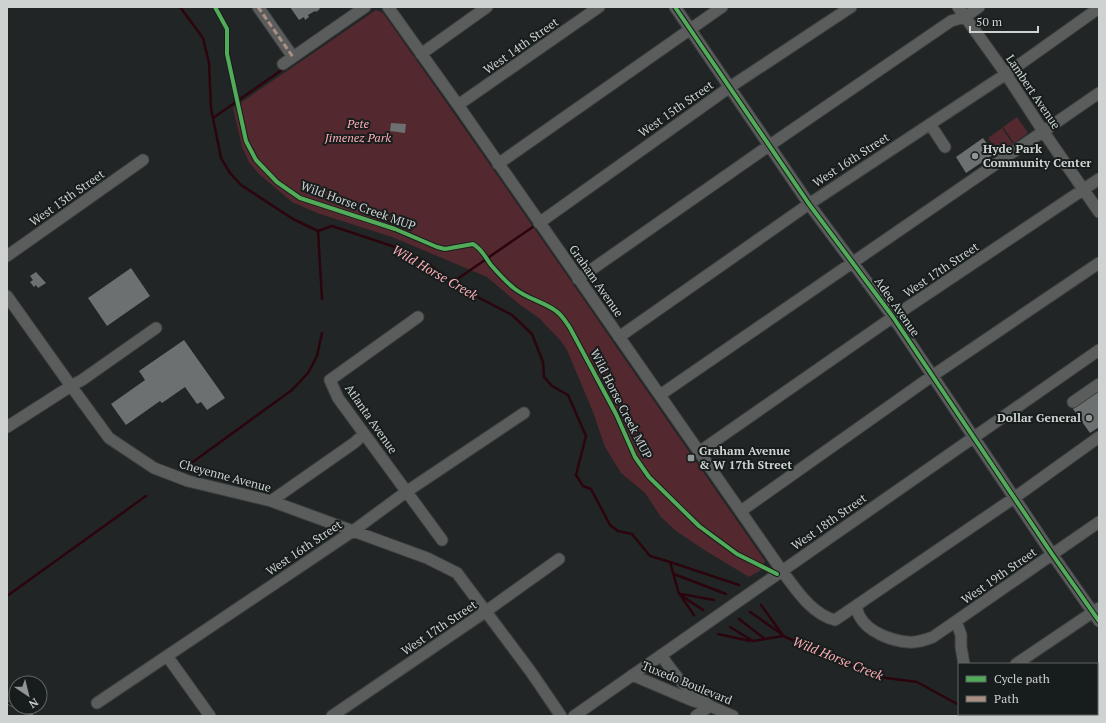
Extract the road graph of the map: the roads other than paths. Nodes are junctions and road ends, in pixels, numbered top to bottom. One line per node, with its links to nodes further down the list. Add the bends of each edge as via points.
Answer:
1 (258, 7): 15 (street)
2 (365, 7): 15 (street)
3 (388, 7): 14 (street, Graham Avenue)
4 (487, 7): 14 (street)
5 (599, 7): 20 (street, West 14th Street)
6 (676, 7): 13 (street, Adee Avenue)
7 (722, 7): 13 (street)
8 (851, 7): 18 (street, West 15th Street)
9 (958, 7): 12 (street, Lambert Avenue)
10 (979, 7): 12 (street)
11 (1099, 8): 17 (street, West 16th Street)
12 (965, 17): 17 (street, Lambert Avenue); 23 (street, via 951,21)
13 (690, 29): 18 (street, Adee Avenue); 26 (street)
14 (421, 54): 20 (street, Graham Avenue)
15 (293, 57): 16 (street)
16 (283, 64)
17 (1006, 74): 21 (street, West 16th Street); 22 (street, Lambert Avenue)
18 (730, 86): 23 (street, Adee Avenue); 31 (street, West 15th Street)
19 (1099, 93): 22 (street)
20 (458, 106): 26 (street, Graham Avenue)
21 (930, 124): 24 (street); 29 (street, West 16th Street)
22 (1043, 131): 28 (street, Lambert Avenue); 33 (street)
23 (770, 145): 29 (street, Adee Avenue); 35 (street)
24 (945, 147)
25 (143, 160): 32 (street, West 13th Street)
26 (498, 164): 31 (street, Graham Avenue)
27 (1099, 179): 28 (street, West 17th Street)
28 (1084, 190): 30 (street, Lambert Avenue); 38 (street, West 17th Street)
29 (809, 204): 33 (street, Adee Avenue); 40 (street, West 16th Street)
30 (1099, 212)
31 (539, 223): 35 (street, Graham Avenue)
32 (7, 256)
33 (852, 262): 38 (street, Adee Avenue); 45 (street)
34 (1099, 262): 42 (street)
35 (578, 279): 40 (street, Graham Avenue)
36 (7, 296): 44 (street, Cheyenne Avenue)
37 (418, 317): 49 (street, Atlanta Avenue, via 330,380 338,398)
38 (893, 317): 42 (street, Adee Avenue); 52 (street, West 17th Street)
39 (156, 328): 44 (street)
40 (619, 337): 45 (street, Graham Avenue)
41 (1099, 350): 50 (street, West 18th Street)
42 (932, 376): 50 (street, Adee Avenue); 56 (street)
43 (1099, 384): 46 (street)
44 (71, 386): 48 (street); 55 (street, Cheyenne Avenue, via 109,438 154,468 188,481)
45 (660, 395): 52 (street, Graham Avenue)
46 (1073, 402)
47 (524, 413): 53 (street, West 16th Street)
48 (7, 427)
49 (364, 434): 53 (street, Atlanta Avenue); 55 (street)
50 (973, 437): 54 (street, Adee Avenue); 62 (street, West 18th Street)
51 (1099, 437): 54 (street, Graham Avenue)
52 (700, 452): 56 (street, Graham Avenue)
53 (406, 492): 58 (street, West 16th Street); 59 (street, Atlanta Avenue)
54 (1014, 498): 60 (street, Adee Avenue); 63 (street, Graham Avenue)
55 (271, 501): 58 (street, Cheyenne Avenue)
56 (740, 511): 62 (street, Graham Avenue)
57 (1099, 522): 60 (street, West 19th Street)
58 (353, 531): 64 (street, Cheyenne Avenue, via 427,558 457,573); 68 (street, West 16th Street)
59 (442, 540)
60 (1052, 554): 65 (street, Adee Avenue); 66 (street, West 19th Street)
61 (559, 558): 64 (street, West 17th Street)
62 (782, 571): 63 (street, Graham Avenue, via 799,594 817,612 828,618 835,620); 67 (street, West 18th Street)
63 (856, 606): 66 (street, West 19th Street, via 860,618 871,630 909,642 933,637)
64 (485, 612): 75 (street, West 17th Street); 76 (street, via 531,672)
65 (1097, 614): 70 (street)
66 (956, 621): 69 (street, via 961,635)
67 (661, 655): 71 (street, West 18th Street); 73 (street, via 678,680)
68 (167, 656): 72 (street, West 16th Street); 74 (street)
69 (964, 663)
70 (1018, 663)
71 (632, 675): 73 (street, Tuxedo Boulevard); 77 (street, West 18th Street)
72 (97, 703)
73 (710, 706): 78 (street); 79 (street, Tuxedo Boulevard)
74 (210, 716)
75 (332, 716)
76 (560, 716)
77 (574, 716)
78 (696, 716)
79 (733, 716)

